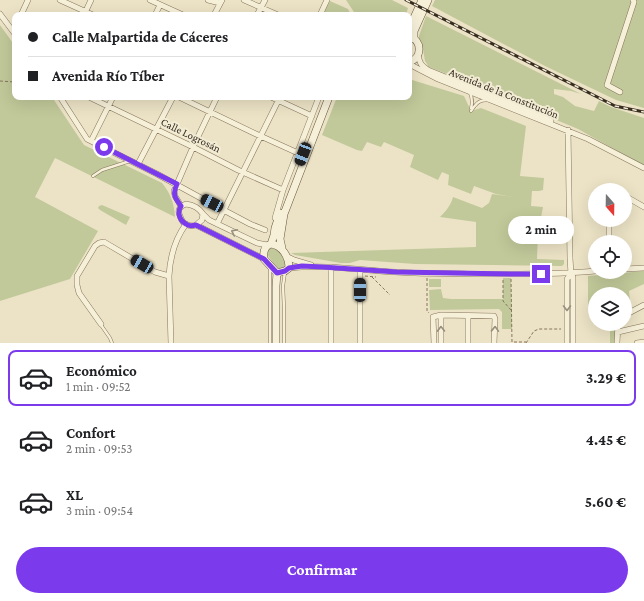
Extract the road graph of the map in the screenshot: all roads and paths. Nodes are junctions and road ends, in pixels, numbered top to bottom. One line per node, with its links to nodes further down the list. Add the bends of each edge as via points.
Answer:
1 (28, 0): 15 (street)
2 (60, 0): 16 (street)
3 (91, 0): 17 (street)
4 (150, 0): 13 (street)
5 (208, 0): 12 (street)
6 (244, 0): 14 (street)
7 (265, 0): 14 (street)
8 (327, 0): 23 (street)
9 (422, 0): 25 (main road)
10 (428, 0): 29 (main road)
11 (633, 0): 36 (street, via 607,85)
12 (221, 2): 20 (street)
13 (160, 5): 18 (street); 19 (street)
14 (261, 8): 21 (street); 22 (street)
15 (22, 12)
16 (83, 12)
17 (85, 12)
18 (156, 12)
19 (176, 12)
20 (216, 12)
21 (259, 12)
22 (271, 12)
23 (321, 12)
24 (0, 14): 27 (street)
25 (412, 22)
26 (12, 25): 27 (street)
27 (9, 26): 28 (street)
28 (12, 30)
29 (412, 37): 30 (main road, via 419,46)
30 (418, 55): 31 (main road); 53 (street, Avenida de la Constitución, via 419,61 428,70 539,114)
31 (412, 62)
32 (412, 65): 35 (street, Avenida de la Constitución)
33 (0, 81): 34 (path)
34 (12, 82)
35 (470, 92): 50 (street, Avenida de la Constitución); 50 (lane, via 473,103 471,111 477,102 487,100)
36 (620, 92)
37 (62, 100): 55 (street, via 88,139)
38 (95, 100): 48 (street, Calle Logrosán)
39 (111, 100): 48 (street)
40 (170, 100): 52 (street)
41 (185, 100): 49 (street)
42 (216, 100): 49 (street)
43 (279, 100): 54 (street)
44 (281, 100): 51 (street)
45 (318, 100): 51 (street)
46 (323, 100): 73 (main road)
47 (328, 100): 76 (main road, via 284,214 280,239)
48 (108, 106): 52 (street, Calle Logrosán); 55 (street)
49 (211, 112): 54 (street); 56 (street)
50 (520, 112): 53 (street, Avenida de la Constitución)
51 (312, 116): 57 (street)
52 (156, 129): 56 (street, Calle Logrosán); 59 (street)
53 (568, 130): 60 (street); 88 (street)
54 (261, 136): 57 (street); 61 (street)
55 (92, 141): 58 (street)
56 (193, 147): 61 (street, Calle Logrosán); 63 (street)
57 (298, 153): 64 (street)
58 (130, 160): 59 (street); 62 (lane)
59 (138, 164): 63 (street)
60 (644, 168)
61 (243, 172): 64 (street, Calle Logrosán); 68 (street)
62 (93, 176)
63 (177, 184): 66 (street, via 175,196); 68 (street)
64 (283, 190): 73 (street)
65 (632, 200): 67 (street)
66 (181, 206): 69 (street, via 193,205); 70 (street, via 178,213)
67 (644, 207)
68 (225, 210): 71 (street); 74 (street)
69 (203, 214): 71 (street); 72 (street, via 202,220)
70 (186, 224): 72 (street); 89 (street, via 172,253)
71 (217, 224): 75 (street, one-way to 71, via 257,243)
72 (196, 225): 78 (street)
73 (275, 228): 75 (main road)
74 (265, 230)
75 (269, 244): 76 (main road, via 276,244); 78 (main road, via 264,249)
76 (282, 248): 77 (main road)
77 (288, 257): 80 (street); 83 (main road)
78 (264, 259): 79 (main road)
79 (270, 265): 87 (main road); 108 (lane)
80 (318, 266): 81 (street); 83 (street)
81 (331, 268): 85 (street); 111 (street)
82 (644, 268): 84 (street)
83 (287, 269): 87 (main road); 110 (lane, via 283,286)
84 (632, 269)
85 (360, 270): 88 (street); 112 (street)
86 (588, 272): 88 (street)
87 (277, 273): 109 (main road)
88 (570, 274): 118 (street, one-way to 118, via 567,279); 119 (street, via 573,277)
89 (169, 276): 101 (street, via 155,272 104,242 99,243 77,276 77,285 79,293); 107 (street)
90 (371, 276): 94 (path)
91 (427, 277): 97 (path)
92 (503, 278): 96 (path, via 503,301)
93 (511, 278): 96 (path)
94 (390, 295)
95 (644, 305): 98 (street)
96 (511, 310): 117 (path, via 512,342)
97 (427, 311)
98 (632, 311)
99 (441, 316): 100 (street); 113 (street, via 434,317); 114 (street, one-way to 99)
100 (468, 316): 115 (street); 116 (street, one-way to 100, via 494,316)
101 (101, 324): 106 (lane)
102 (644, 326): 104 (street)
103 (562, 329): 117 (path, via 539,329 534,331)
104 (618, 332): 120 (street)
105 (644, 342): 121 (street)
106 (112, 343)
107 (171, 343)
108 (270, 343)
109 (276, 343)
110 (284, 343)
111 (331, 343)
112 (360, 343)
113 (434, 343)
114 (441, 343)
115 (468, 343)
116 (494, 343)
117 (526, 343)
118 (567, 343)
119 (573, 343)
120 (617, 343)
121 (637, 343)

